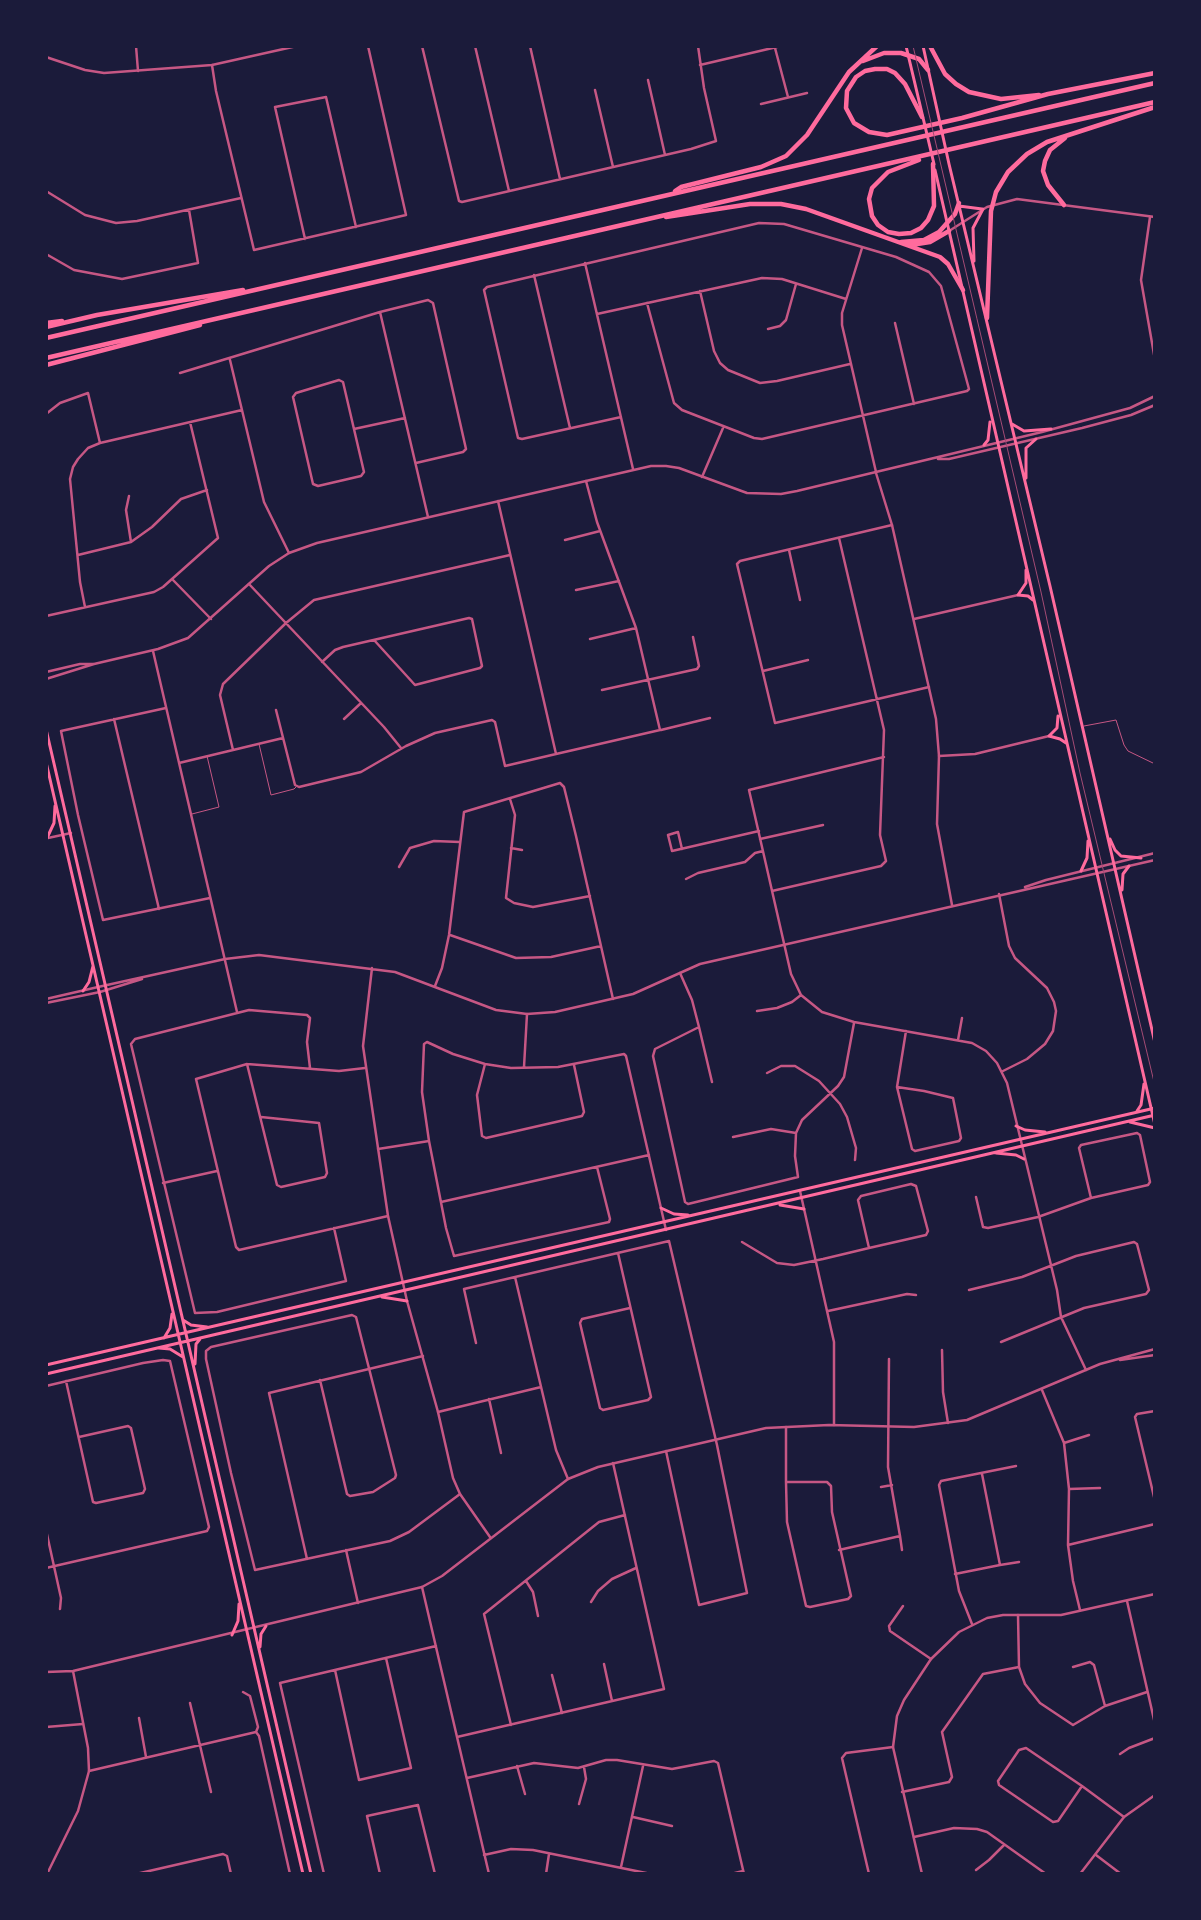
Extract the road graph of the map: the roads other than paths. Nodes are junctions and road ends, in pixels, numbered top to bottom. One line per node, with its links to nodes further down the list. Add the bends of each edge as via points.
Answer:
1 (136, 46): 20 (street)
2 (298, 46): 16 (street)
3 (368, 46): 51 (street, via 406,215)
4 (422, 46): 38 (street, via 458,200 462,202)
5 (475, 46): 38 (street)
6 (530, 46): 37 (street)
7 (698, 46): 17 (street)
8 (781, 46): 13 (street)
9 (877, 46): 18 (highway)
10 (906, 46): 14 (main road)
11 (923, 46): 19 (main road)
12 (930, 46): 26 (highway, via 945,74 969,92 1001,98)
13 (775, 48): 17 (street); 27 (street)
14 (908, 54): 18 (highway, via 878,55); 19 (highway, via 923,62); 31 (main road)
15 (46, 58): 20 (street, via 104,73)
16 (212, 65): 20 (street); 41 (street)
17 (700, 65): 34 (street, via 716,140)
18 (854, 67): 40 (highway, via 807,135 786,156 761,167 682,187)
19 (928, 70): 42 (main road)
20 (138, 71)
21 (1155, 73): 26 (highway)
22 (648, 80): 34 (street)
23 (1155, 82): 40 (highway)
24 (595, 90): 36 (street)
25 (807, 92): 27 (street)
26 (1048, 94): 31 (highway, via 887,135 869,132 854,123 846,108 847,91 856,77 865,71 887,69 905,84)
27 (788, 97): 29 (street)
28 (1155, 102): 33 (highway)
29 (761, 104)
30 (1155, 108): 32 (highway)
31 (922, 117): 35 (main road)
32 (1075, 133): 43 (highway, via 1052,147 1044,166 1048,185); 69 (highway, via 1047,142 1027,154 1008,172 996,192 990,211)
33 (942, 152): 35 (highway, via 899,166 878,179 869,199 872,216 878,225 899,234 916,231 925,224 934,206); 48 (highway)
34 (665, 155): 36 (street)
35 (934, 164): 50 (main road)
36 (613, 167): 37 (street)
37 (560, 179): 38 (street)
38 (508, 191)
39 (46, 192): 45 (street, via 85,215 116,223)
40 (671, 194): 62 (highway)
41 (241, 198): 45 (street); 53 (street, via 254,250)
42 (959, 205): 44 (main road); 49 (main road); 50 (highway)
43 (1064, 205): 44 (street, via 1031,199 1002,201); 46 (street)
44 (982, 209): 49 (street); 59 (main road, via 973,228)
45 (188, 210): 57 (street, via 198,263 122,280 74,270)
46 (1150, 217): 47 (street); 79 (street, via 1141,280)
47 (1155, 217)
48 (653, 218): 54 (highway, via 740,205 781,204 814,212); 71 (highway)
49 (963, 221): 52 (street); 59 (main road)
50 (948, 224): 52 (main road); 54 (highway, via 924,240)
51 (356, 227): 53 (street); 53 (street, via 326,97 275,107)
52 (949, 231): 55 (highway, via 925,243); 63 (main road)
53 (305, 239)
54 (892, 241): 55 (highway)
55 (902, 245): 63 (highway, via 944,260)
56 (862, 248): 58 (street, via 769,222); 65 (street); 84 (street, via 896,257 929,272 941,286 969,389)
57 (46, 254)
58 (585, 263): 60 (street); 68 (street)
59 (974, 264): 69 (main road)
60 (534, 275): 94 (street); 94 (street, via 484,290 518,438)
61 (796, 284): 64 (street, via 762,278); 65 (street); 75 (street, via 786,320 780,326)
62 (255, 290): 70 (highway, via 237,290); 76 (highway)
63 (963, 290): 91 (main road)
64 (700, 291): 66 (street); 81 (street, via 714,351 720,364 728,370 760,383)
65 (846, 299): 81 (street, via 842,326)
66 (647, 303): 68 (street); 95 (street, via 674,403 682,410)
67 (380, 312): 78 (street); 90 (street); 106 (street, via 428,300 433,303 466,449)
68 (597, 314): 88 (street)
69 (987, 318): 93 (main road)
70 (68, 321): 72 (highway); 74 (highway)
71 (209, 321): 77 (highway); 80 (highway)
72 (46, 323)
73 (895, 323): 84 (street)
74 (46, 328)
75 (768, 329)
76 (46, 338)
77 (48, 358)
78 (230, 359): 82 (street); 86 (street)
79 (1155, 360)
80 (46, 364)
81 (850, 364): 89 (street)
82 (180, 373)
83 (1155, 396): 97 (street, via 1130,408)
84 (914, 404): 89 (street)
85 (1155, 405): 99 (street, via 1122,418)
86 (242, 410): 92 (street); 122 (street, via 264,502)
87 (46, 414): 101 (street, via 60,403 88,393)
88 (621, 416): 94 (street); 107 (street)
89 (863, 416): 95 (street, via 762,439); 108 (street)
90 (405, 418): 96 (street); 106 (street)
91 (991, 418): 100 (main road); 103 (main road, via 988,440)
92 (190, 422): 101 (street); 112 (street)
93 (1012, 424): 97 (main road, via 1024,431); 98 (main road)
94 (570, 428)
95 (723, 428): 109 (street)
96 (354, 429): 96 (street, via 343,382 339,380 296,393 293,398 313,484 318,486 361,476 364,472)
97 (1051, 429): 98 (street)
98 (1015, 438): 100 (street); 102 (main road)
99 (1036, 439): 102 (street); 111 (main road, via 1026,448)
100 (996, 442): 103 (street); 104 (main road)
101 (100, 443): 123 (street, via 88,448 78,458 72,473)
102 (1016, 444): 104 (street); 111 (main road)
103 (984, 445): 105 (street)
104 (998, 449): 105 (street, via 949,459); 125 (main road)
105 (936, 458): 108 (street)
106 (416, 463): 115 (street)
107 (633, 469): 109 (street, via 666,466); 110 (street)
108 (876, 473): 109 (street, via 781,494 747,492); 116 (street)
109 (702, 477)
110 (586, 481): 114 (street); 117 (street)
111 (1026, 483): 160 (main road)
112 (207, 490): 120 (street, via 181,499); 126 (street, via 218,538)
113 (130, 496): 120 (street, via 126,510)
114 (498, 501): 115 (street); 124 (street)
115 (428, 517): 122 (street, via 317,543)
116 (892, 525): 118 (street); 136 (street)
117 (600, 531): 119 (street); 127 (street)
118 (840, 538): 121 (street); 152 (street)
119 (565, 540)
120 (131, 542): 123 (street)
121 (789, 550): 131 (street); 146 (street, via 737,564)
122 (289, 553): 128 (street)
123 (78, 555): 133 (street)
124 (510, 555): 137 (street, via 314,600); 169 (street)
125 (1026, 564): 130 (main road, via 1026,583); 132 (main road)
126 (173, 580): 133 (street, via 154,592); 135 (street)
127 (619, 580): 129 (street); 138 (street)
128 (249, 584): 135 (street); 137 (street)
129 (576, 590)
130 (1018, 596): 132 (main road, via 1028,596); 136 (street)
131 (800, 600)
132 (1034, 601): 155 (main road)
133 (85, 607): 134 (street)
134 (46, 616)
135 (211, 619): 142 (street, via 188,638)
136 (914, 619): 150 (street)
137 (286, 624): 144 (street); 168 (street, via 223,684 220,695)
138 (636, 628): 140 (street); 149 (street)
139 (693, 637): 149 (street, via 697,669)
140 (590, 639)
141 (374, 640): 141 (street, via 469,618 482,666 415,685); 144 (street, via 335,650)
142 (153, 650): 145 (street); 154 (street)
143 (808, 660): 146 (street)
144 (322, 662): 153 (street)
145 (94, 664): 147 (street); 148 (street)
146 (762, 671): 152 (street, via 774,723)
147 (46, 672)
148 (46, 679)
149 (649, 680): 151 (street); 162 (street)
150 (929, 687): 152 (street); 171 (street)
151 (602, 690)
152 (878, 699): 172 (street, via 884,730)
153 (361, 703): 158 (street); 167 (street)
154 (166, 708): 159 (street); 174 (street)
155 (1058, 708): 163 (main road, via 1058,725); 165 (main road)
156 (276, 710): 164 (street)
157 (710, 718): 162 (street)
158 (344, 719)
159 (114, 720): 211 (street); 211 (street, via 60,734 103,920)
160 (1083, 726): 175 (lane, via 1116,720 1128,751); 183 (main road)
161 (46, 729): 182 (main road)
162 (660, 730): 169 (street)
163 (1049, 736): 165 (main road); 171 (street, via 975,754)
164 (283, 738): 166 (street); 176 (street)
165 (1066, 743): 185 (main road)
166 (259, 744): 168 (street); 176 (lane, via 271,795)
167 (401, 748): 169 (street, via 435,733 492,720 505,766); 176 (street, via 361,772)
168 (233, 750): 170 (street)
169 (556, 754)
170 (207, 756): 174 (street); 179 (lane, via 219,808)
171 (939, 756): 210 (street, via 937,824)
172 (884, 757): 181 (street, via 750,788); 205 (street, via 880,835 886,861 881,866)
173 (46, 762): 178 (main road)
174 (179, 763): 179 (street)
175 (1155, 764)
176 (297, 786)
177 (509, 798): 188 (street, via 464,812); 189 (street, via 515,815); 207 (street, via 560,783 564,787)
178 (56, 803): 184 (main road); 186 (main road, via 54,824)
179 (191, 814): 208 (street)
180 (823, 825): 187 (street)
181 (758, 831): 187 (street); 190 (street)
182 (71, 833): 184 (street); 220 (main road)
183 (1107, 833): 194 (main road, via 1117,854); 196 (main road)
184 (63, 834): 186 (street); 216 (main road)
185 (1088, 836): 199 (main road); 201 (main road, via 1087,858)
186 (47, 838)
187 (760, 839): 192 (street)
188 (460, 842): 198 (street, via 434,841 410,848); 212 (street)
189 (512, 848): 191 (street); 207 (street, via 506,894 508,901 540,906)
190 (682, 849): 190 (street, via 672,851 668,835 678,832)
191 (522, 850)
192 (763, 851): 203 (street, via 745,862); 205 (street)
193 (1155, 853): 194 (street)
194 (1141, 858): 196 (street)
195 (1155, 860): 197 (street)
196 (1114, 864): 199 (street); 200 (main road)
197 (1129, 866): 200 (street); 209 (main road, via 1122,879)
198 (399, 867)
199 (1095, 868): 201 (street); 202 (main road)
200 (1115, 869): 202 (street); 209 (main road)
201 (1080, 871): 204 (street)
202 (1097, 874): 204 (street); 247 (main road)
203 (686, 879)
204 (1018, 890): 206 (street)
205 (772, 891): 213 (street)
206 (999, 894): 210 (street); 245 (street, via 1012,952 1020,965 1047,988 1056,1011 1053,1030 1045,1044 1028,1059)
207 (590, 896): 214 (street)
208 (210, 898): 211 (street); 215 (street)
209 (1122, 900): 238 (main road)
210 (952, 905): 213 (street)
211 (159, 909)
212 (449, 935): 214 (street, via 516,958 551,957); 221 (street)
213 (784, 944): 218 (street, via 700,964); 226 (street, via 791,974)
214 (601, 946): 228 (street)
215 (225, 959): 217 (street, via 260,955); 219 (street); 231 (street)
216 (93, 963): 222 (main road); 224 (main road, via 89,982)
217 (372, 968): 221 (street, via 406,975); 243 (street, via 364,1032)
218 (680, 973): 228 (street, via 633,994); 235 (street)
219 (143, 979): 220 (street); 223 (street)
220 (106, 985): 222 (street); 223 (main road)
221 (435, 986): 232 (street, via 496,1010)
222 (98, 987): 224 (street); 225 (main road)
223 (107, 990): 225 (street); 302 (main road)
224 (83, 991): 227 (street)
225 (100, 992): 229 (street); 299 (main road)
226 (801, 995): 230 (street, via 777,1008); 234 (street, via 822,1012)
227 (46, 999)
228 (613, 999): 232 (street, via 555,1012)
229 (46, 1004)
230 (757, 1011)
231 (237, 1012): 242 (street, via 266,1010 308,1015); 271 (street, via 132,1040)
232 (527, 1014): 244 (street)
233 (962, 1018): 237 (street)
234 (854, 1022): 236 (street); 250 (street, via 844,1077)
235 (699, 1027): 248 (street); 258 (street, via 655,1049 652,1056 685,1202 688,1204 797,1179)
236 (906, 1031): 237 (street); 249 (street)
237 (958, 1040): 245 (street, via 986,1051)
238 (1155, 1043)
239 (247, 1064): 242 (street); 254 (street); 270 (street, via 196,1079)
240 (484, 1064): 241 (street, via 477,1095 482,1136 486,1138 582,1116 584,1112); 244 (street); 262 (street, via 427,1042 424,1044 422,1092)
241 (574, 1065): 244 (street); 266 (street, via 626,1056)
242 (310, 1068): 243 (street)
243 (365, 1068): 264 (street)
244 (524, 1068)
245 (1003, 1071): 256 (street)
246 (767, 1073): 250 (street, via 780,1066 795,1066 814,1077)
247 (1145, 1081): 251 (main road); 252 (main road, via 1141,1105)
248 (712, 1082)
249 (898, 1087): 249 (street, via 912,1149 915,1151 961,1138 953,1098)
250 (830, 1093): 258 (street, via 802,1120); 268 (street, via 844,1110 852,1128)
251 (1153, 1108): 252 (main road); 253 (main road)
252 (1136, 1112): 259 (main road)
253 (1154, 1116): 255 (main road); 257 (main road)
254 (261, 1117): 254 (street, via 277,1186 325,1177 318,1123)
255 (1127, 1122): 257 (main road); 263 (main road)
256 (1016, 1126): 259 (main road); 261 (street)
257 (1155, 1126)
258 (796, 1132): 260 (street, via 771,1129)
259 (1048, 1133): 261 (main road)
260 (733, 1136)
261 (1020, 1139): 263 (street); 272 (main road)
262 (429, 1142): 264 (street); 276 (street)
263 (1021, 1146): 265 (main road); 267 (street)
264 (378, 1149): 281 (street)
265 (993, 1153): 267 (main road); 274 (main road)
266 (649, 1155): 269 (street); 278 (street)
267 (1024, 1159): 282 (street)
268 (855, 1160)
269 (597, 1167): 276 (street); 276 (street, via 609,1222 454,1256)
270 (218, 1171): 271 (street); 284 (street, via 239,1250)
271 (163, 1183): 284 (street, via 194,1313 217,1312 346,1281)
272 (800, 1191): 274 (street); 280 (main road)
273 (976, 1197): 282 (street, via 982,1227)
274 (802, 1198): 277 (main road); 279 (street)
275 (1090, 1198): 275 (street, via 1079,1148 1136,1133 1140,1135 1148,1185); 282 (street)
276 (440, 1202)
277 (774, 1204): 279 (main road); 285 (main road)
278 (661, 1208): 280 (main road, via 674,1214); 283 (street)
279 (804, 1209): 289 (street)
280 (693, 1215): 283 (main road)
281 (388, 1216): 284 (street); 292 (street)
282 (1038, 1217): 290 (street)
283 (664, 1222): 285 (street); 292 (main road)
284 (334, 1228)
285 (666, 1230): 293 (main road)
286 (742, 1242): 289 (street, via 777,1264 794,1265)
287 (870, 1248): 287 (street, via 926,1235 928,1231 916,1186 911,1184 861,1196 858,1200); 289 (street)
288 (618, 1253): 291 (street); 298 (street); 339 (street, via 669,1241)
289 (817, 1260): 300 (street)
290 (1050, 1265): 294 (street, via 1022,1277); 301 (street); 301 (street, via 1134,1242 1148,1290 1146,1294 1084,1308)
291 (515, 1277): 311 (street, via 464,1289); 328 (street)
292 (402, 1282): 293 (street); 303 (main road)
293 (405, 1290): 296 (main road); 297 (street)
294 (969, 1290)
295 (916, 1295): 300 (street, via 907,1294)
296 (377, 1297): 297 (main road); 307 (main road)
297 (407, 1301): 316 (street)
298 (630, 1308): 298 (street, via 651,1397 603,1410 580,1323 582,1319)
299 (173, 1310): 305 (main road); 306 (main road, via 170,1328)
300 (828, 1311): 334 (street, via 834,1342)
301 (1061, 1317): 310 (street); 323 (street)
302 (183, 1320): 303 (main road, via 191,1325); 304 (main road)
303 (210, 1328): 304 (main road)
304 (186, 1333): 305 (main road); 308 (main road)
305 (178, 1335): 306 (main road); 309 (main road)
306 (163, 1338): 320 (main road)
307 (200, 1338): 308 (main road); 322 (main road, via 196,1344)
308 (188, 1341): 309 (main road); 322 (main road)
309 (180, 1342): 312 (main road); 317 (main road)
310 (1001, 1342)
311 (476, 1343)
312 (156, 1348): 317 (main road, via 170,1349); 324 (main road)
313 (1155, 1349): 319 (street)
314 (942, 1350): 333 (street)
315 (1155, 1355): 319 (street)
316 (423, 1356): 321 (street); 332 (street)
317 (183, 1357): 373 (main road)
318 (889, 1359): 336 (street)
319 (1113, 1361): 323 (street)
320 (46, 1365)
321 (370, 1368): 325 (street); 325 (street, via 396,1475 373,1492 347,1494); 363 (street, via 356,1317 352,1315 211,1347 206,1351 255,1570)
322 (194, 1369): 384 (main road)
323 (1086, 1370): 329 (street)
324 (46, 1374)
325 (320, 1380): 363 (street, via 269,1393)
326 (66, 1381): 327 (street); 338 (street); 366 (street, via 143,1363 170,1361 209,1527 207,1531)
327 (46, 1386)
328 (541, 1387): 330 (street); 346 (street, via 556,1450)
329 (1042, 1390): 333 (street, via 983,1414); 340 (street)
330 (489, 1400): 332 (street); 342 (street)
331 (1155, 1410): 353 (street, via 1135,1417)
332 (438, 1412): 352 (street, via 453,1478)
333 (948, 1423): 336 (street)
334 (834, 1425): 335 (street); 336 (street)
335 (786, 1427): 339 (street); 347 (street)
336 (889, 1427): 348 (street, via 888,1468)
337 (1089, 1435): 340 (street)
338 (79, 1437): 338 (street, via 131,1428 145,1489 143,1493 93,1502)
339 (715, 1439): 341 (street); 341 (street, via 747,1592 698,1605)
340 (1064, 1443): 351 (street)
341 (666, 1451): 343 (street)
342 (501, 1453)
343 (612, 1463): 346 (street); 354 (street)
344 (1016, 1466): 345 (street)
345 (982, 1474): 365 (street); 369 (street, via 939,1484)
346 (568, 1479): 358 (street)
347 (786, 1482): 361 (street, via 828,1482); 361 (street, via 787,1522 806,1606 818,1606 851,1596)
348 (892, 1485): 349 (street); 357 (street)
349 (881, 1487)
350 (1100, 1488): 351 (street)
351 (1070, 1489): 359 (street)
352 (460, 1494): 358 (street); 360 (street, via 400,1537)
353 (1155, 1501)
354 (625, 1515): 368 (street); 370 (street, via 599,1522)
355 (1155, 1524): 359 (street)
356 (46, 1530): 366 (street)
357 (900, 1536): 361 (street); 362 (street)
358 (490, 1538): 371 (street, via 442,1576)
359 (1068, 1545): 379 (street)
360 (346, 1550): 363 (street); 375 (street)
361 (840, 1550)
362 (902, 1550)
363 (307, 1559)
364 (1020, 1562): 365 (street)
365 (1000, 1565): 369 (street)
366 (55, 1566): 367 (street); 378 (street)
367 (46, 1568)
368 (636, 1568): 376 (street, via 612,1579); 400 (street, via 664,1689)
369 (955, 1574): 382 (street, via 958,1591)
370 (526, 1581): 380 (street, via 533,1592); 407 (street, via 484,1614)
371 (422, 1587): 375 (street); 387 (street)
372 (1155, 1594): 374 (street)
373 (240, 1601): 385 (main road); 386 (main road)
374 (1127, 1601): 379 (street); 399 (street)
375 (358, 1602): 383 (street)
376 (591, 1602)
377 (903, 1606): 390 (street, via 889,1626 890,1630)
378 (60, 1609)
379 (1080, 1610): 381 (street, via 1061,1615)
380 (538, 1616)
381 (1018, 1616): 382 (street, via 1003,1615); 392 (street)
382 (972, 1624): 390 (street, via 948,1640)
383 (266, 1626): 384 (street); 388 (main road, via 261,1634)
384 (254, 1629): 385 (street); 388 (main road)
385 (246, 1631): 386 (street); 442 (main road)
386 (232, 1635): 395 (street)
387 (436, 1646): 389 (street); 410 (street)
388 (259, 1650): 443 (main road)
389 (386, 1658): 394 (street); 394 (street, via 411,1768 359,1780)
390 (932, 1660): 413 (street, via 904,1700 897,1716)
391 (604, 1664): 400 (street)
392 (1019, 1667): 402 (street, via 1031,1695 1073,1725); 423 (street, via 983,1674 942,1732 952,1777 949,1782)
393 (1073, 1667): 402 (street, via 1090,1662 1094,1665)
394 (335, 1670): 444 (street, via 280,1683)
395 (73, 1671): 396 (street); 405 (street)
396 (46, 1672)
397 (552, 1675): 403 (street)
398 (243, 1692): 409 (street, via 250,1696 258,1728)
399 (1147, 1692): 402 (street); 406 (street)
400 (612, 1701): 403 (street)
401 (190, 1703): 412 (street)
402 (1105, 1706)
403 (562, 1713): 407 (street)
404 (139, 1718): 415 (street)
405 (84, 1724): 408 (street); 419 (street)
406 (1155, 1724)
407 (510, 1725): 410 (street)
408 (46, 1727)
409 (256, 1732): 412 (street); 441 (street)
410 (457, 1737): 420 (street)
411 (1155, 1738): 414 (street)
412 (200, 1745): 415 (street); 422 (street)
413 (893, 1747): 423 (street); 451 (street, via 846,1753 842,1758)
414 (1120, 1754)
415 (146, 1757): 419 (street)
416 (517, 1766): 418 (street, via 534,1763); 420 (street); 424 (street)
417 (643, 1766): 418 (street, via 606,1760); 427 (street); 437 (street, via 672,1769 714,1761 718,1763)
418 (584, 1767): 426 (street, via 586,1779)
419 (89, 1771): 438 (street, via 78,1812)
420 (466, 1778): 433 (street)
421 (1082, 1786): 421 (street, via 1026,1748 1019,1750 998,1781 999,1785 1053,1822 1058,1821); 428 (street)
422 (211, 1792)
423 (902, 1792): 430 (street)
424 (525, 1794)
425 (1155, 1795): 428 (street)
426 (580, 1804)
427 (633, 1817): 429 (street); 435 (street)
428 (1124, 1817): 434 (street)
429 (672, 1826)
430 (914, 1837): 431 (street, via 966,1827 987,1832); 452 (street)
431 (1004, 1845): 436 (street); 453 (street)
432 (549, 1854): 433 (street, via 511,1849); 435 (street); 448 (street)
433 (484, 1855): 447 (street)
434 (1096, 1855): 454 (street); 455 (street)
435 (621, 1867): 449 (street)
436 (976, 1870)
437 (743, 1872): 450 (street)
438 (47, 1874)
439 (136, 1874): 440 (street, via 223,1854 227,1856)
440 (231, 1874)
441 (290, 1874)
442 (303, 1874)
443 (311, 1874)
444 (324, 1874)
445 (380, 1874): 446 (street, via 367,1816 418,1805)
446 (434, 1874)
447 (489, 1874)
448 (546, 1874)
449 (651, 1874)
450 (731, 1874)
451 (869, 1874)
452 (922, 1874)
453 (1046, 1874)
454 (1080, 1874)
455 (1121, 1874)

